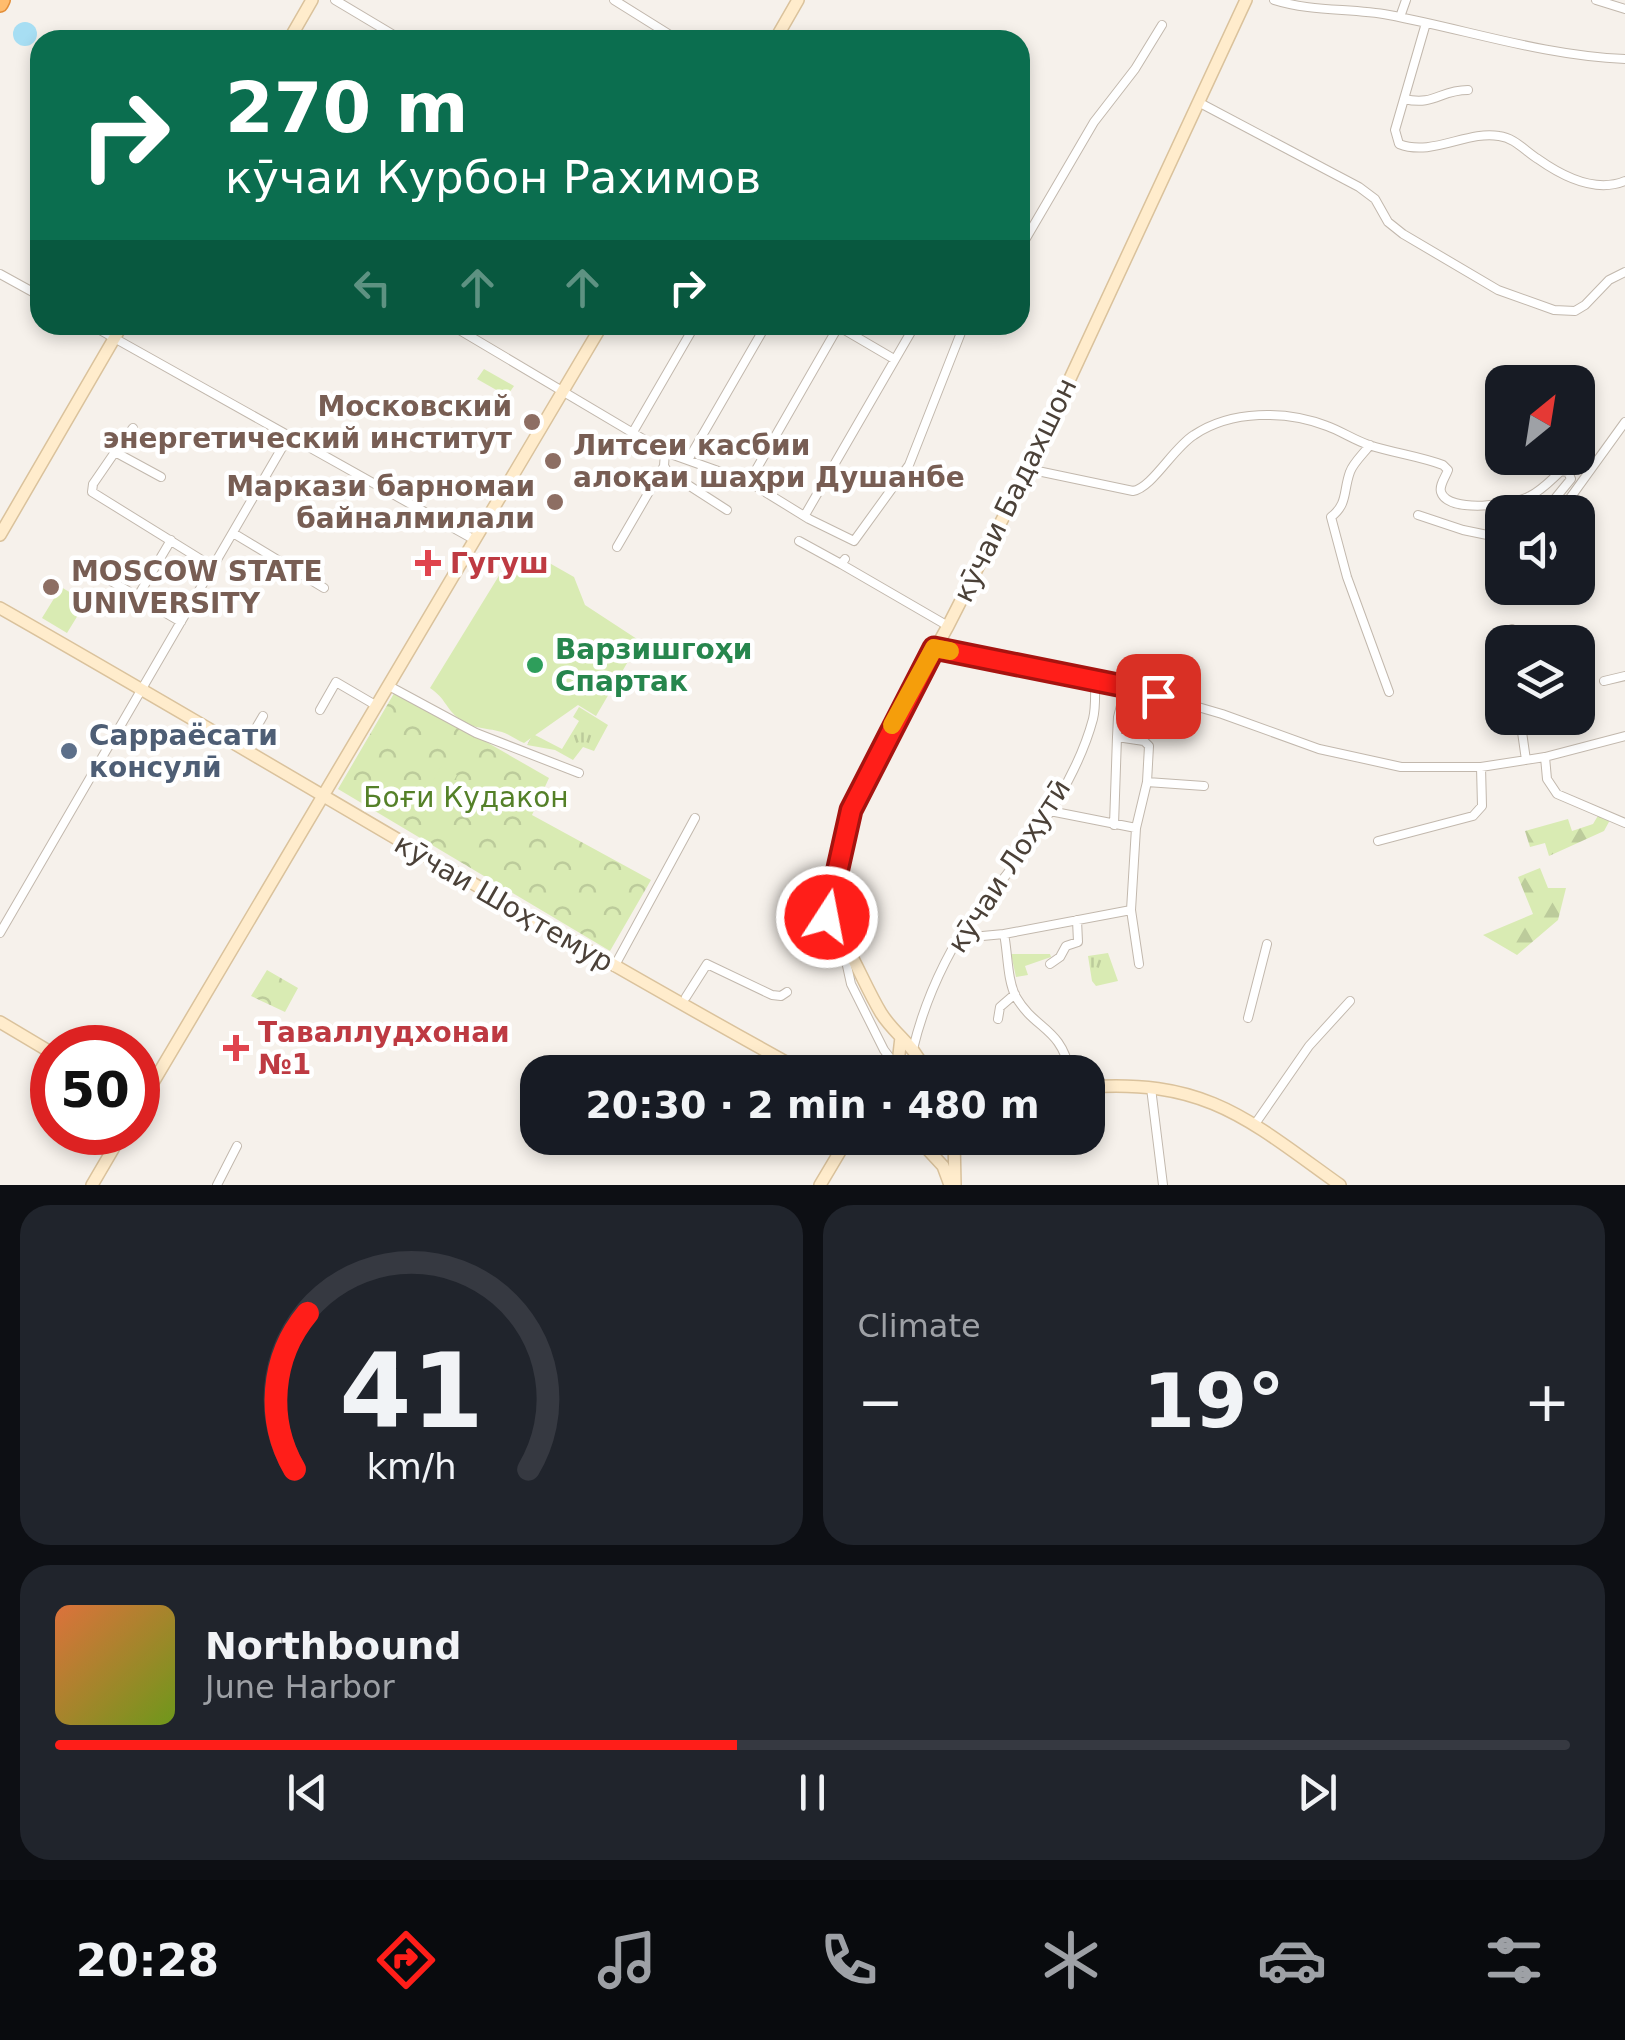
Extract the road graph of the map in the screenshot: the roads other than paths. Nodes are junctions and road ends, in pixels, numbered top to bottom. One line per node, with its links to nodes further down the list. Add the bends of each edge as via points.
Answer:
1 (312, 0): 16 (main road)
2 (335, 0): 17 (street)
3 (614, 0): 18 (street)
4 (798, 0): 19 (main road)
5 (1246, 0): 23 (main road, кӯчаи Бадахшон)
6 (1274, 0): 10 (street)
7 (1370, 0): 12 (street)
8 (1406, 0): 13 (street)
9 (1596, 0): 11 (street)
10 (1307, 4): 12 (street)
11 (1625, 9)
12 (1362, 12): 13 (street)
13 (1400, 17): 14 (street)
14 (1426, 23): 20 (street, via 1582,57); 22 (street)
15 (1162, 25): 25 (street, via 1094,122)
16 (295, 30)
17 (385, 30)
18 (662, 30)
19 (781, 30)
20 (1625, 59)
21 (1468, 90): 22 (street, via 1426,103)
22 (1404, 99): 24 (street, via 1394,135 1406,147 1501,136 1569,178 1606,185)
23 (1200, 103): 26 (street, via 1359,187 1392,227 1498,290 1566,312); 51 (main road, кӯчаи Бадахшон)
24 (1625, 181)
25 (1030, 231)
26 (1625, 272)
27 (0, 274): 28 (street)
28 (30, 290)
29 (109, 335): 39 (street)
30 (116, 335): 39 (main road)
31 (469, 335): 41 (street)
32 (596, 335): 41 (main road)
33 (688, 335): 44 (street)
34 (760, 335): 49 (street)
35 (832, 335): 53 (street)
36 (853, 335): 40 (street)
37 (910, 335): 40 (street)
38 (960, 335): 59 (street, via 908,465 854,541)
39 (114, 338): 45 (street); 62 (main road)
40 (894, 359): 59 (street)
41 (562, 390): 44 (street); 64 (main road)
42 (1625, 422): 56 (street)
43 (133, 428): 47 (street)
44 (633, 432): 48 (street)
45 (290, 434): 61 (street); 64 (street)
46 (1370, 445): 51 (street, via 1296,417 1263,416 1205,428 1133,492); 57 (street, via 1447,467 1441,493); 82 (street, via 1330,517)
47 (116, 452): 52 (street); 65 (street, via 92,492)
48 (666, 452): 49 (street); 50 (street)
49 (688, 460): 53 (street)
50 (664, 466): 58 (street); 67 (street)
51 (1028, 469): 74 (main road, кӯчаи Бадахшон)
52 (161, 477)
53 (749, 482): 59 (street)
54 (1532, 495): 55 (street, via 1568,472 1571,479)
55 (1560, 495)
56 (1572, 495)
57 (1485, 506)
58 (727, 510)
59 (805, 515)
60 (1418, 515): 63 (street)
61 (233, 533): 68 (street); 70 (street)
62 (0, 535)
63 (1485, 535)
64 (473, 539): 79 (main road)
65 (172, 540): 68 (street); 71 (street)
66 (799, 541): 74 (street)
67 (617, 547)
68 (213, 567): 73 (street)
69 (99, 574): 71 (street)
70 (324, 588)
71 (138, 596): 73 (street)
72 (0, 608): 81 (main road, кӯчаи Шоҳтемур)
73 (181, 622): 81 (street)
74 (948, 626): 75 (main road, кӯчаи Бадахшон)
75 (934, 648): 77 (street); 120 (main road, кӯчаи Бадахшон, via 851,810 827,917)
76 (1625, 676): 78 (street)
77 (1095, 681): 80 (street); 97 (street, кӯчаи Лоҳутӣ, via 1094,716)
78 (1604, 681)
79 (390, 686): 83 (main road); 93 (street, via 476,733)
80 (1126, 686): 88 (street); 92 (street, via 1319,749 1402,767)
81 (142, 689): 89 (main road, кӯчаи Шоҳтемур); 106 (street)
82 (1389, 692)
83 (378, 706): 84 (street, via 336,682); 96 (main road)
84 (320, 710)
85 (263, 716): 89 (street)
86 (1522, 735): 91 (street)
87 (1625, 736): 90 (street)
88 (1117, 737): 94 (street, via 1147,743); 100 (street)
89 (245, 747): 96 (main road, кӯчаи Шоҳтемур)
90 (1545, 758): 91 (street); 99 (street, via 1557,794)
91 (1526, 760): 92 (street)
92 (1481, 767): 102 (street, via 1482,806 1473,816)
93 (578, 774)
94 (1146, 782): 95 (street); 101 (street)
95 (1204, 786)
96 (325, 797): 112 (main road, кӯчаи Шоҳтемур); 128 (main road)
97 (1050, 811): 100 (street); 108 (street, кӯчаи Лоҳутӣ)
98 (695, 818): 112 (street)
99 (1625, 823)
100 (1114, 825): 101 (street)
101 (1136, 828): 103 (street)
102 (1378, 840)
103 (1130, 910): 104 (street); 111 (street)
104 (1077, 920): 107 (street); 110 (street, via 1078,942)
105 (818, 924): 124 (street, via 844,952 851,984)
106 (0, 933)
107 (1004, 934): 108 (street); 114 (street)
108 (960, 938): 122 (street, кӯчаи Лоҳутӣ, via 922,1010)
109 (1267, 944): 117 (street)
110 (1050, 964)
111 (1139, 964)
112 (614, 967): 123 (main road, кӯчаи Шоҳтемур)
113 (787, 992): 115 (street, via 772,995 707,964)
114 (1015, 994): 118 (street, via 1000,1007); 127 (street)
115 (686, 997)
116 (1350, 1001): 131 (street)
117 (1248, 1018)
118 (998, 1019)
119 (0, 1022): 121 (main road)
120 (898, 1034): 122 (main road, кӯчаи Бадахшон); 125 (main road)
121 (30, 1039)
122 (914, 1049): 126 (main road, кӯчаи Бадахшон)
123 (773, 1055)
124 (888, 1055)
125 (899, 1055)
126 (918, 1055)
127 (1067, 1055)
128 (160, 1069)
129 (1105, 1087): 130 (main road)
130 (1152, 1088): 131 (main road, via 1212,1101); 141 (street)
131 (1255, 1124): 142 (main road)
132 (237, 1146): 138 (street)
133 (110, 1155): 137 (main road)
134 (838, 1155): 139 (main road)
135 (933, 1155): 140 (main road)
136 (954, 1155): 140 (main road)
137 (92, 1185)
138 (217, 1185)
139 (820, 1185)
140 (953, 1185)
141 (1163, 1185)
142 (1340, 1185)

